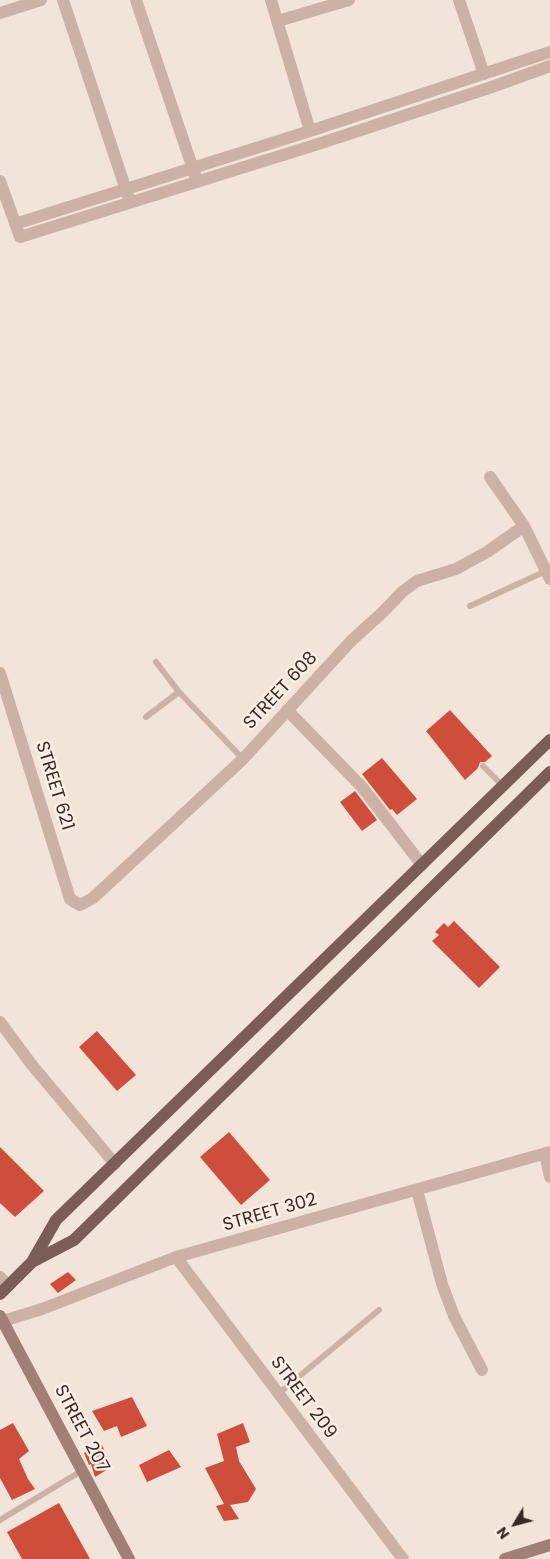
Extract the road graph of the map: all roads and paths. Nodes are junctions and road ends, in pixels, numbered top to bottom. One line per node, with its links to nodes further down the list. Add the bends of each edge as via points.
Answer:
1 (41, 0): 7 (street)
2 (63, 0): 16 (street)
3 (136, 0): 13 (street)
4 (271, 0): 8 (street)
5 (349, 0): 8 (street)
6 (459, 0): 11 (street)
7 (0, 14)
8 (278, 22): 12 (street)
9 (550, 52): 11 (street)
10 (550, 66): 15 (street)
11 (484, 74): 12 (street)
12 (310, 131): 13 (street)
13 (193, 168): 15 (street); 16 (street)
14 (0, 181): 18 (street)
15 (197, 183): 17 (street)
16 (126, 189): 17 (street); 18 (street)
17 (131, 203): 18 (street, via 20,237)
18 (15, 224)
19 (490, 477): 20 (street)
20 (524, 526): 21 (street); 26 (street, STREET 608, via 456,569 417,581 402,592)
21 (548, 575): 22 (lane)
22 (470, 606)
23 (156, 662): 25 (lane)
24 (0, 674): 34 (street, STREET 621, via 70,899)
25 (179, 692): 27 (lane); 29 (lane)
26 (287, 710): 29 (street, STREET 608); 33 (street, via 362,787)
27 (146, 717)
28 (550, 740): 32 (main road)
29 (243, 759): 34 (street, STREET 608, via 93,898)
30 (483, 766): 32 (lane)
31 (550, 772): 41 (main road, via 74,1240)
32 (503, 786): 33 (main road)
33 (422, 865): 37 (main road)
34 (80, 905)
35 (0, 1022): 37 (street)
36 (548, 1152): 38 (street); 39 (street, STREET 302)
37 (115, 1164): 41 (main road, via 56,1220)
38 (550, 1177)
39 (417, 1190): 40 (street, STREET 302); 45 (street, via 442,1284 454,1316)
40 (176, 1257): 44 (street, STREET 302, via 42,1309); 46 (street, STREET 209)
41 (32, 1262): 42 (main road)
42 (3, 1285)
43 (379, 1310): 46 (lane)
44 (2, 1318): 47 (street, STREET 207)
45 (482, 1370)
46 (278, 1394): 51 (street, STREET 209)
47 (83, 1470): 48 (lane); 50 (street, STREET 207)
48 (0, 1520)
49 (550, 1545): 52 (street)
50 (129, 1559)
51 (403, 1559)
52 (505, 1559)

